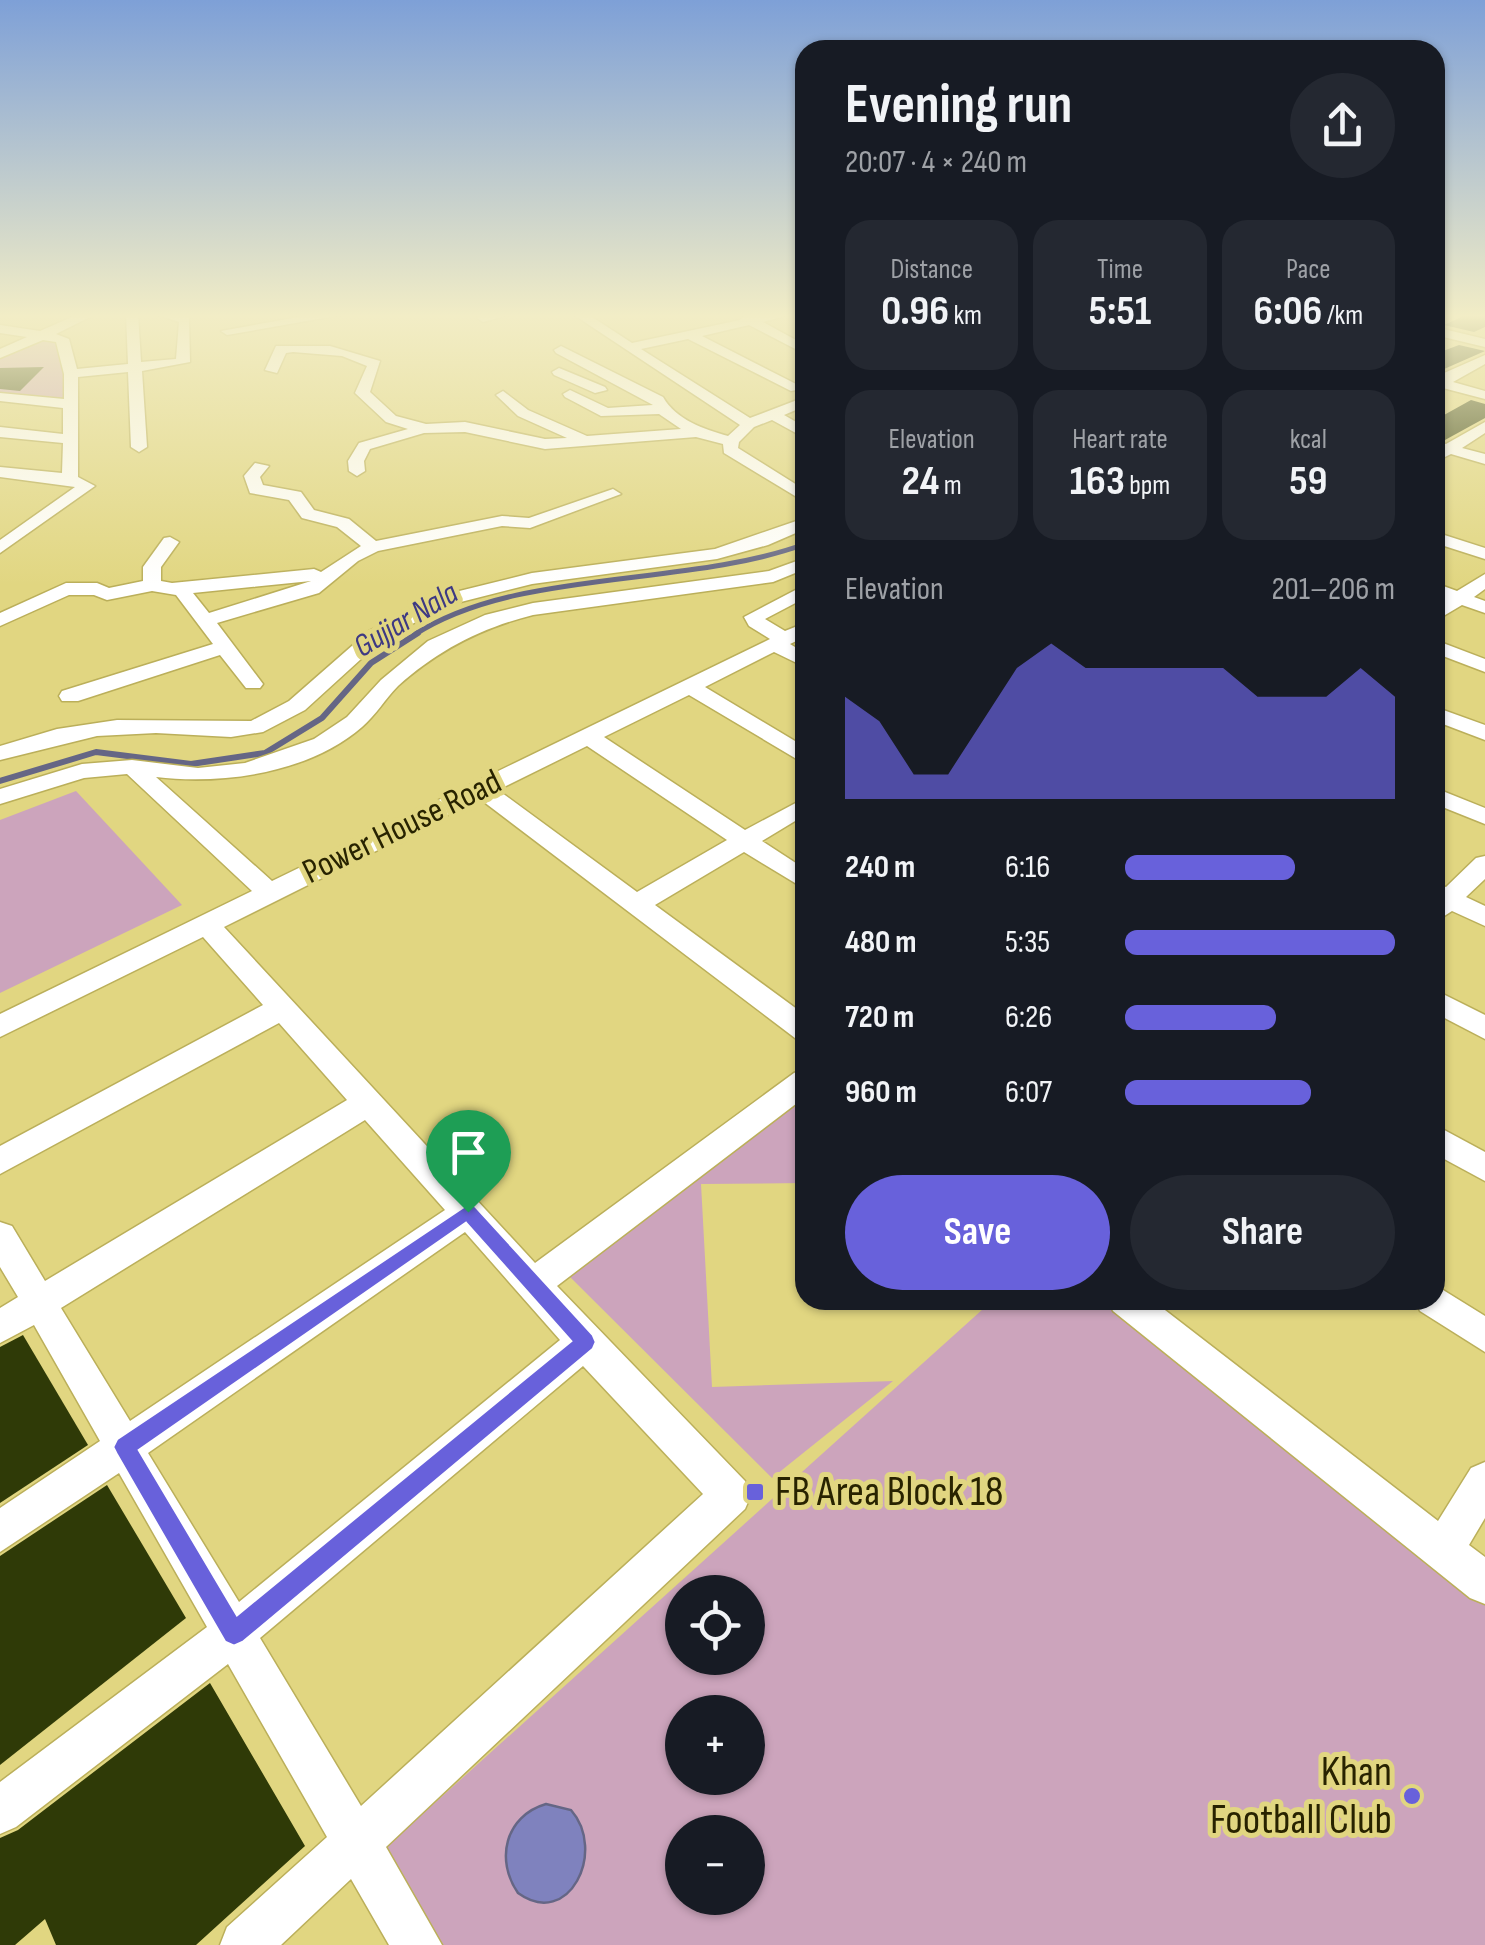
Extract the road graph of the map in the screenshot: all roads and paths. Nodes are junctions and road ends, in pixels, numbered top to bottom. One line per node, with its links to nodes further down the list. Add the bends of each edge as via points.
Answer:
1 (72, 404): 18 (street)
2 (137, 404): 21 (street)
3 (374, 404): 14 (street, via 391,418)
4 (513, 404): 19 (street)
5 (589, 404): 11 (street, via 606,413)
6 (638, 404): 11 (street)
7 (656, 404): 11 (street)
8 (732, 404): 12 (street)
9 (776, 404): 12 (street)
10 (795, 405): 12 (street)
11 (654, 410): 17 (street)
12 (760, 419): 15 (street); 20 (street)
13 (1485, 427): 22 (street)
14 (424, 429): 19 (street, via 465,427 546,444); 26 (street, via 364,446)
15 (795, 430)
16 (0, 432): 18 (street)
17 (696, 432): 19 (street); 20 (street)
18 (72, 439): 28 (street)
19 (587, 441)
20 (731, 441): 29 (street, via 730,450)
21 (138, 447)
22 (1445, 447)
23 (1445, 451): 24 (street)
24 (1485, 459)
25 (261, 466): 35 (street, via 252,476 256,490 296,496 308,514 343,524)
26 (358, 470)
27 (0, 472): 28 (street)
28 (70, 480): 34 (street, via 87,486 28,520)
29 (795, 491)
30 (613, 494): 35 (street, via 530,523 502,521)
31 (795, 527): 59 (street, via 749,548 442,600 359,647 271,724 81,731)
32 (1445, 540): 36 (street)
33 (170, 542): 40 (street, via 152,567)
34 (0, 548)
35 (373, 548): 38 (street)
36 (1485, 554)
37 (795, 567): 60 (street, via 773,576 492,619 435,646 355,722 322,744 248,770 179,775)
38 (331, 574): 40 (street); 47 (street, via 312,588)
39 (1485, 580): 43 (street)
40 (162, 587): 46 (street, via 108,594 66,589); 47 (street, via 182,591)
41 (1445, 593): 43 (street)
42 (795, 596): 48 (street, via 754,618)
43 (1459, 598): 44 (street); 45 (street)
44 (1485, 607)
45 (1445, 608)
46 (0, 620)
47 (203, 621): 49 (street)
48 (788, 638): 53 (street, Power House Road)
49 (225, 647): 52 (street); 54 (street)
50 (1445, 650): 51 (street)
51 (1485, 666)
52 (253, 684)
53 (689, 686): 57 (street, Power House Road); 58 (street)
54 (70, 696)
55 (1445, 717): 56 (street)
56 (1485, 734)
57 (588, 736): 61 (street, Power House Road); 66 (street)
58 (795, 752)
59 (0, 754)
60 (132, 767): 62 (street, via 82,771); 69 (street)
61 (482, 789): 69 (street, Power House Road); 71 (street)
62 (0, 797)
63 (1445, 799): 65 (street)
64 (795, 811): 66 (street)
65 (1485, 817)
66 (746, 842): 68 (street); 71 (street)
67 (1485, 864): 70 (street)
68 (795, 875)
69 (270, 893): 74 (street, Power House Road)
70 (1445, 898)
71 (636, 904): 77 (street)
72 (1445, 904): 73 (street)
73 (1485, 917)
74 (207, 924): 76 (street); 78 (street, Power House Road)
75 (1445, 1006): 79 (street)
76 (282, 1008): 81 (street); 83 (street)
77 (795, 1023)
78 (0, 1026)
79 (1485, 1028)
80 (795, 1088): 87 (street)
81 (368, 1102): 85 (street); 88 (street)
82 (1445, 1144): 84 (street)
83 (0, 1161)
84 (1485, 1168)
85 (468, 1212): 87 (street); 94 (street)
86 (0, 1236): 88 (street)
87 (533, 1284): 93 (street)
88 (40, 1303): 91 (street); 94 (street)
89 (1445, 1309): 92 (street)
90 (1137, 1310): 97 (street)
91 (0, 1326)
92 (1485, 1336)
93 (585, 1342): 99 (street); 101 (street, via 731,1495)
94 (124, 1447): 96 (street); 99 (street)
95 (1485, 1482): 97 (street)
96 (0, 1532)
97 (1443, 1550): 98 (street)
98 (1485, 1583)
99 (234, 1634): 100 (street); 101 (street)
100 (0, 1811)
101 (356, 1842): 102 (street); 103 (street)
102 (246, 1945)
103 (417, 1945)

